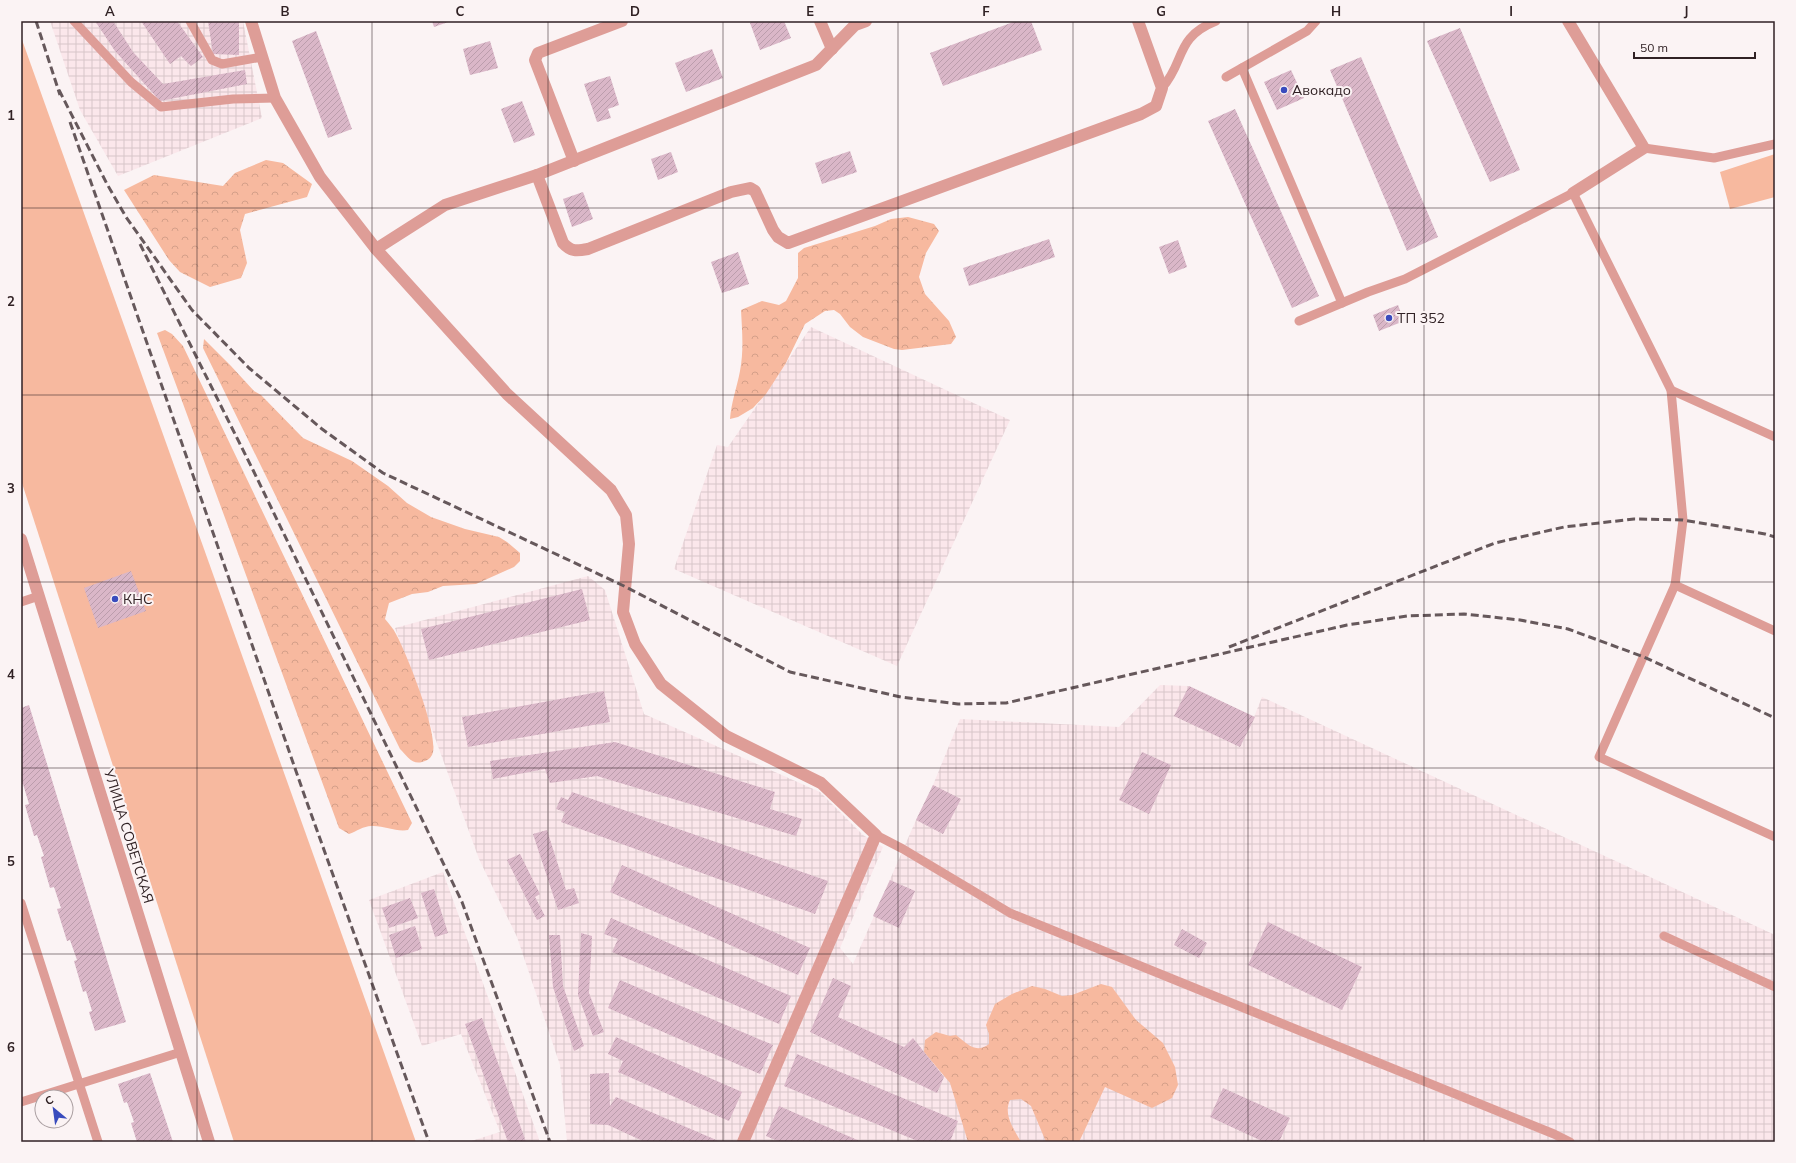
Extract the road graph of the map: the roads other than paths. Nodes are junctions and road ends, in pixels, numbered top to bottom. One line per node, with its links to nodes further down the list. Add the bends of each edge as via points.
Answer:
1 (74, 21): 16 (lane, via 131,82 161,107 233,99)
2 (190, 21): 12 (lane, via 212,60 222,64)
3 (251, 21): 12 (street)
4 (622, 21): 19 (street, via 538,53 535,60)
5 (820, 21): 11 (street)
6 (866, 21): 11 (street, via 855,25)
7 (1138, 21): 15 (street)
8 (1216, 21): 15 (lane, via 1196,31 1185,43 1168,81)
9 (1316, 21): 13 (lane, via 1307,32)
10 (1568, 21): 18 (street)
11 (832, 49): 19 (street, via 816,65)
12 (262, 57): 16 (street)
13 (1242, 68): 14 (lane); 23 (lane)
14 (1226, 77)
15 (1162, 88): 20 (street, via 1156,106 1141,114 788,243 778,237 755,191 750,188 731,192 588,249 574,251 563,243)
16 (275, 98): 22 (street, via 320,177)
17 (1775, 144): 18 (lane, via 1714,158)
18 (1644, 148): 21 (street)
19 (574, 161): 20 (street)
20 (537, 175): 22 (street, via 445,205)
21 (1573, 193): 23 (lane, via 1405,279); 25 (lane)
22 (376, 249): 32 (street, via 507,394 611,490 626,515 629,544 622,612 635,644 661,684 726,736 821,783)
23 (1342, 303): 24 (lane)
24 (1299, 321)
25 (1671, 390): 26 (lane); 28 (lane, via 1683,520)
26 (1775, 437)
27 (21, 539): 29 (street, УЛИЦА СОВЕТСКАЯ)
28 (1675, 585): 31 (lane); 33 (lane, via 1599,757)
29 (39, 596): 30 (lane); 37 (street, УЛИЦА СОВЕТСКАЯ)
30 (21, 602)
31 (1775, 631)
32 (876, 835): 42 (street); 43 (lane, via 1010,913 1358,1053)
33 (1775, 837)
34 (21, 903): 38 (lane)
35 (1664, 936): 36 (lane)
36 (1775, 987)
37 (181, 1052): 38 (lane); 41 (street, УЛИЦА СОВЕТСКАЯ)
38 (79, 1084): 39 (lane); 40 (lane)
39 (21, 1102)
40 (98, 1142)
41 (209, 1142)
42 (742, 1142)
43 (1570, 1142)

